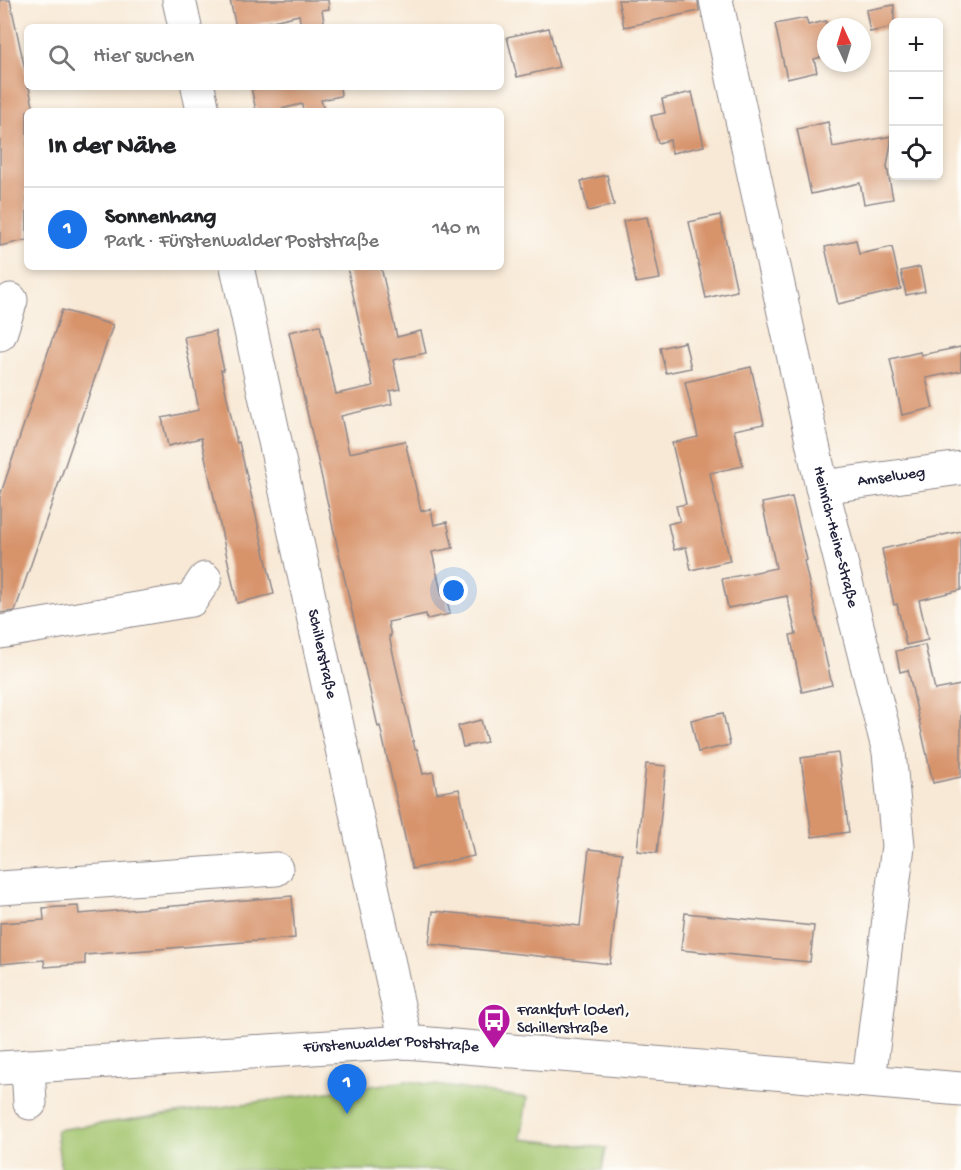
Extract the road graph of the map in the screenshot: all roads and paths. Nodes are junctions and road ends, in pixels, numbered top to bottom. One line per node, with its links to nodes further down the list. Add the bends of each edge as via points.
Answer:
1 (179, 0): 3 (street)
2 (716, 0): 10 (street, Heinrich-Heine-Straße)
3 (183, 24)
4 (199, 90): 5 (street)
5 (202, 108)
6 (238, 270): 15 (street, Schillerstraße)
7 (11, 300): 8 (street)
8 (0, 333)
9 (961, 468): 10 (street, Amselweg)
10 (822, 487): 17 (street, Heinrich-Heine-Straße, via 889,752 898,846)
11 (205, 579): 12 (street, via 191,600)
12 (0, 632)
13 (276, 869): 14 (street)
14 (0, 888)
15 (405, 1042): 16 (street, Fürstenwalder Poststraße); 17 (street, Fürstenwalder Poststraße)
16 (14, 1067): 19 (street)
17 (870, 1080): 18 (street, Fürstenwalder Poststraße)
18 (961, 1089)
19 (30, 1103)

